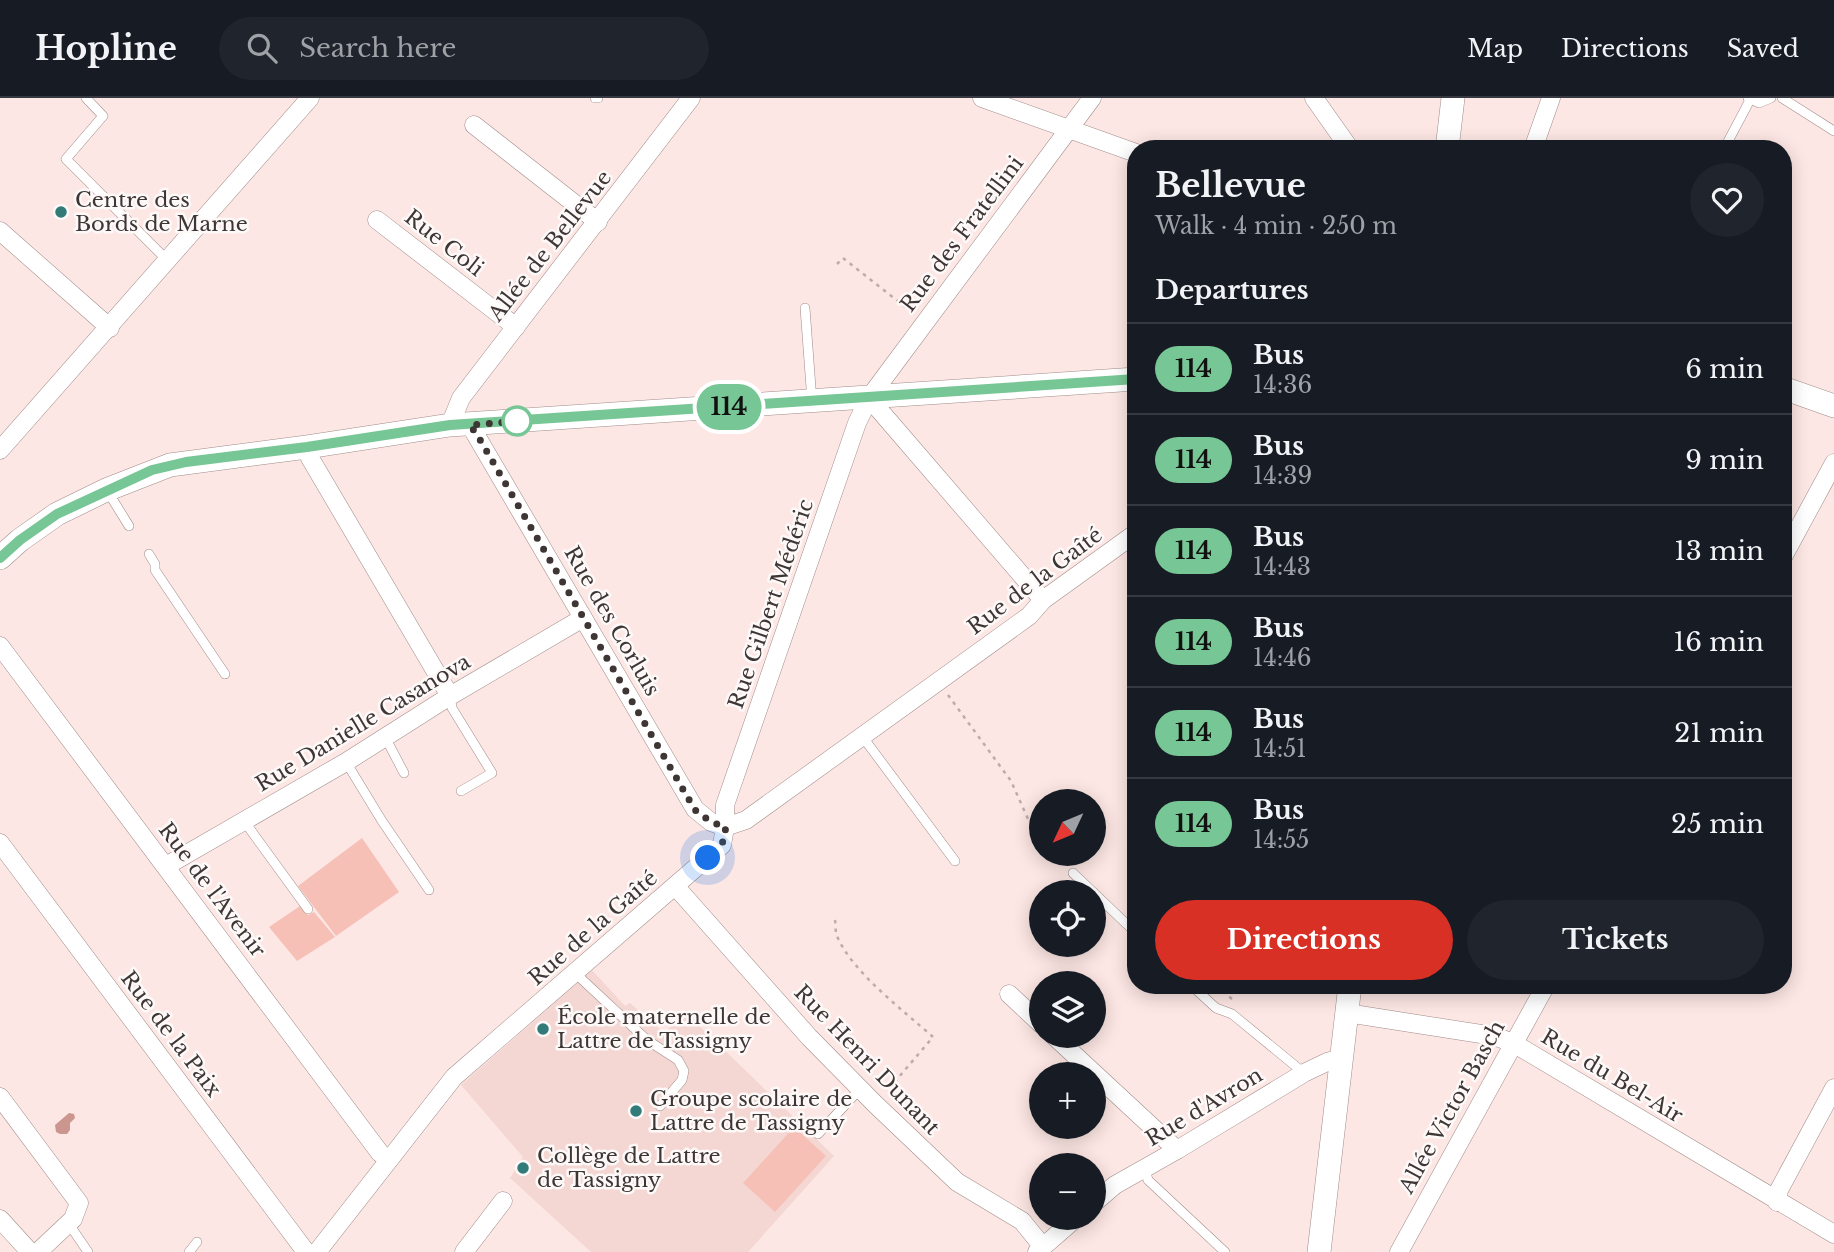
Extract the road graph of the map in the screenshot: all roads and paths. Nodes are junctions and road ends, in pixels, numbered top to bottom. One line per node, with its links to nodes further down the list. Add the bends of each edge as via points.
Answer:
1 (86, 98): 23 (lane, via 103,116 66,159)
2 (310, 98): 23 (street)
3 (691, 98): 21 (street, Allée de Bellevue)
4 (982, 98): 13 (street)
5 (1092, 98): 13 (street, Rue des Fratellini)
6 (1314, 98): 15 (street)
7 (1453, 98): 16 (street)
8 (1551, 98): 17 (street)
9 (1771, 98): 11 (lane, via 1764,103)
10 (1782, 98): 14 (lane)
11 (1749, 99): 18 (lane)
12 (474, 125): 21 (street)
13 (1069, 129): 19 (street); 26 (street, Rue des Fratellini)
14 (1834, 131)
15 (1344, 140)
16 (1448, 140)
17 (1536, 140)
18 (1728, 140)
19 (1127, 150)
20 (377, 220): 27 (street, Rue Coli)
21 (598, 222): 27 (street, Allée de Bellevue)
22 (0, 231): 28 (street)
23 (168, 261): 28 (street)
24 (837, 264): 26 (path, via 842,258)
25 (805, 308): 32 (lane)
26 (925, 323): 31 (street, Rue des Fratellini)
27 (516, 327): 34 (street, Allée de Bellevue, via 461,398)
28 (110, 328): 36 (street)
29 (1127, 380): 31 (street)
30 (1792, 391): 33 (street)
31 (869, 398): 32 (street); 44 (street); 57 (street, Rue Gilbert Médéric, via 725,805)
32 (812, 402): 34 (street)
33 (1834, 406)
34 (460, 425): 35 (street); 45 (street, Rue des Corluis, via 479,438)
35 (307, 447): 38 (street, via 170,465); 49 (street)
36 (0, 450)
37 (1834, 463): 41 (street)
38 (106, 490): 39 (lane); 43 (street, via 57,514)
39 (129, 526)
40 (1127, 539): 44 (street, Rue de la Gaîté)
41 (1792, 540)
42 (149, 554): 47 (lane)
43 (0, 558)
44 (1043, 600): 48 (street, Rue de la Gaîté, via 1028,616)
45 (583, 618): 49 (street, Rue Danielle Casanova); 57 (street, Rue des Corluis, via 695,810)
46 (0, 646): 60 (street, Rue de l'Avenir)
47 (225, 674)
48 (938, 681): 50 (street, Rue de la Gaîté); 56 (path, via 1011,781)
49 (450, 696): 51 (street, Rue Danielle Casanova); 54 (lane, via 452,708 492,773)
50 (862, 736): 57 (street, Rue de la Gaîté, via 746,820); 59 (lane)
51 (385, 737): 52 (street, Rue Danielle Casanova); 53 (lane)
52 (346, 762): 55 (street, Rue Danielle Casanova); 64 (lane)
53 (404, 773)
54 (461, 791)
55 (244, 821): 60 (street, Rue Danielle Casanova); 66 (lane)
56 (1029, 821)
57 (726, 827): 63 (street, Rue de la Gaîté, via 722,845)
58 (0, 842): 102 (street, Rue de la Paix)
59 (955, 861)
60 (166, 866): 87 (street, Rue de l'Avenir)
61 (1073, 873): 62 (lane)
62 (1080, 880)
63 (676, 887): 69 (street, Rue de la Gaîté); 81 (street, Rue Henri Dunant)
64 (429, 890)
65 (1106, 905): 68 (lane)
66 (309, 909)
67 (835, 920): 83 (path, via 836,935 858,966 933,1037)
68 (1127, 925)
69 (575, 973): 84 (lane, via 647,1040 678,1060 684,1071 682,1080); 87 (street, Rue de la Gaîté, via 453,1077)
70 (1009, 994): 74 (street)
71 (1201, 994): 79 (lane)
72 (1349, 994): 75 (street)
73 (1541, 994): 76 (street, Allée Victor Basch)
74 (1029, 1013)
75 (1347, 1013): 76 (street, Rue du Bel-Air, via 1494,1036); 78 (street)
76 (1513, 1043): 91 (street, Rue du Bel-Air); 107 (street, Allée Victor Basch)
77 (1067, 1048): 86 (street)
78 (1342, 1059): 79 (street, Rue d'Avron); 106 (street)
79 (1304, 1073): 86 (street, Rue d'Avron)
80 (1834, 1088): 91 (street, via 1779,1190)
81 (860, 1089): 83 (street, Rue Henri Dunant); 85 (lane)
82 (0, 1097): 93 (street, via 79,1203)
83 (875, 1104): 97 (street, Rue Henri Dunant, via 957,1182 1022,1221)
84 (660, 1106)
85 (818, 1134)
86 (1177, 1150): 88 (street, Rue d'Avron)
87 (389, 1160): 103 (street, Rue de la Gaîté)
88 (1144, 1170): 89 (street, Rue d'Avron); 105 (lane, via 1148,1180)
89 (1106, 1193)
90 (503, 1201): 104 (street)
91 (1777, 1202): 95 (street, Rue du Bel-Air)
92 (0, 1219): 98 (street)
93 (69, 1224): 99 (street); 100 (lane)
94 (1062, 1230): 97 (street)
95 (1834, 1234)
96 (197, 1242): 101 (lane)
97 (1040, 1249)
98 (30, 1252)
99 (38, 1252)
100 (88, 1252)
101 (189, 1252)
102 (306, 1252)
103 (317, 1252)
104 (464, 1252)
105 (1225, 1252)
106 (1319, 1252)
107 (1399, 1252)

